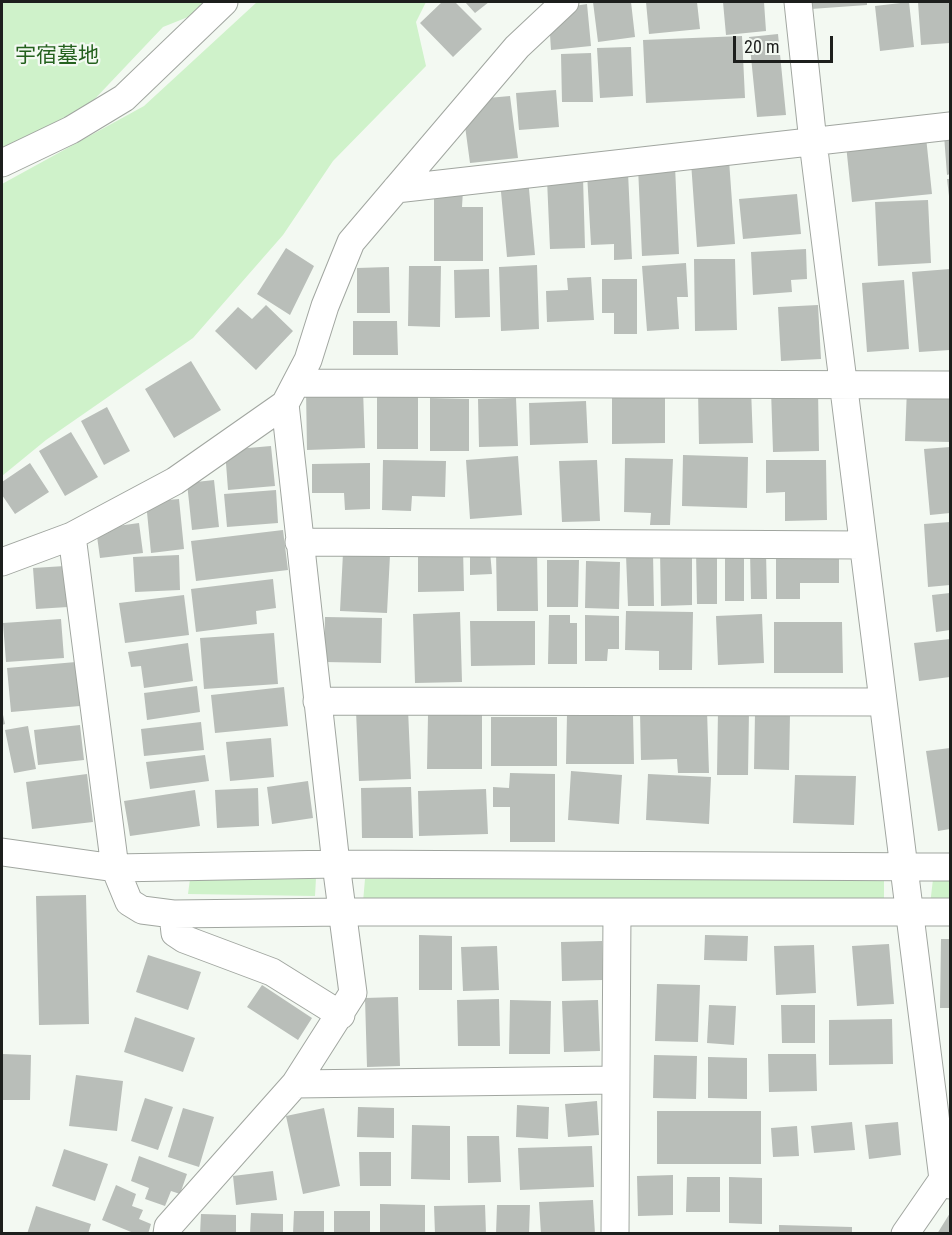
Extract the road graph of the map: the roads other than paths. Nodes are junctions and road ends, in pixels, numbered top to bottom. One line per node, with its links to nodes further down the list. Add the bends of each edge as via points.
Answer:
1 (224, 2): 6 (street, via 124,98)
2 (565, 2): 7 (street, via 517,47)
3 (798, 2): 5 (street)
4 (951, 126): 5 (street)
5 (813, 142): 7 (street); 8 (street)
6 (2, 163)
7 (396, 189): 10 (street, via 351,242 308,360)
8 (843, 385): 9 (street); 10 (street); 13 (street)
9 (951, 385)
10 (291, 394): 11 (street, via 175,481); 12 (street)
11 (72, 536): 14 (street); 21 (street)
12 (299, 542): 13 (street); 15 (street)
13 (862, 545): 16 (street)
14 (2, 562)
15 (317, 701): 16 (street); 18 (street)
16 (882, 702): 19 (street)
17 (2, 852): 21 (street)
18 (336, 864): 19 (street); 21 (street); 22 (street)
19 (905, 866): 20 (street); 24 (street)
20 (951, 867)
21 (115, 868): 26 (street, via 129,902 142,910)
22 (344, 912): 23 (street); 26 (street); 27 (street, via 353,993)
23 (617, 912): 24 (street); 28 (street)
24 (910, 912): 25 (street); 30 (street)
25 (951, 912)
26 (173, 914): 27 (street, via 175,933 184,939 272,972)
27 (341, 1015): 29 (street)
28 (616, 1080): 29 (street); 33 (street)
29 (295, 1084): 32 (street, via 168,1227)
30 (944, 1136): 31 (street)
31 (947, 1182): 34 (street)
32 (167, 1233)
33 (615, 1233)
34 (905, 1233)

